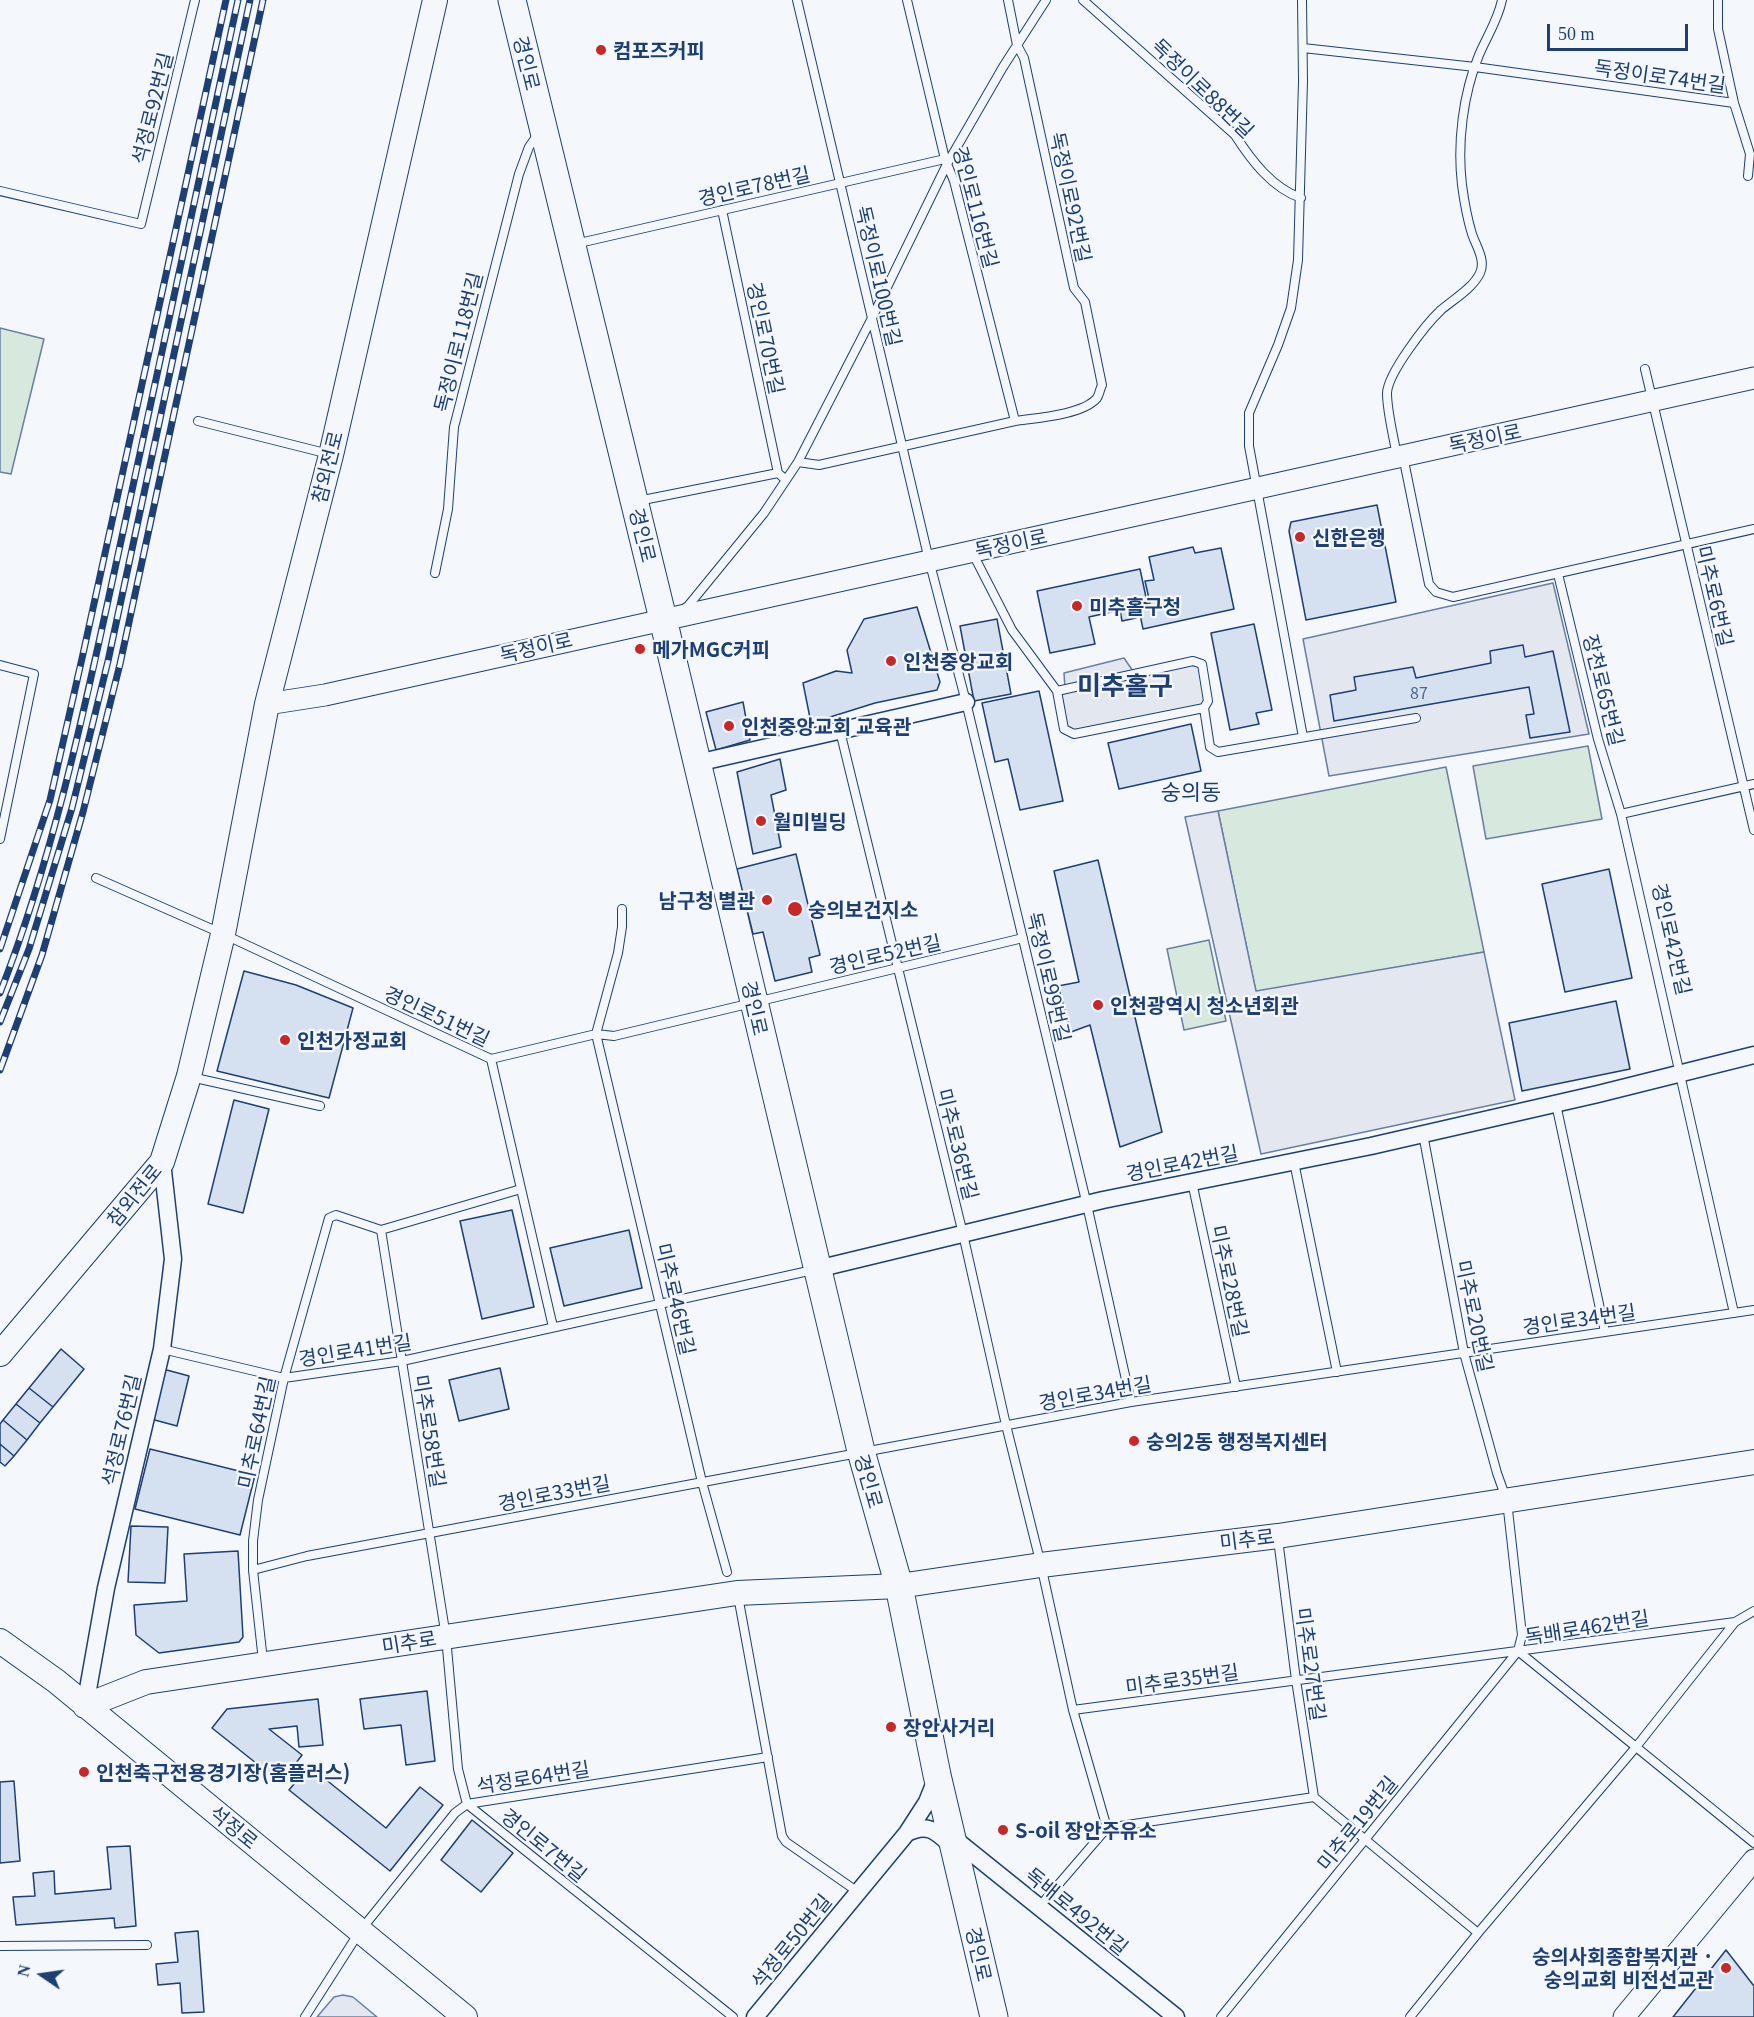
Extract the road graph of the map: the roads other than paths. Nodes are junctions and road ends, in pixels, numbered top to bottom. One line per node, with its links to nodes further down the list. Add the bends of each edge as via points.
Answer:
1 (195, 0): 20 (lane, 석정로92번길, via 141,224)
2 (435, 0): 31 (main road, 참외전로)
3 (512, 0): 16 (main road, 경인로)
4 (797, 0): 19 (lane, 독정이로100번길)
5 (908, 0): 17 (lane, 경인로116번길)
6 (1008, 0): 12 (lane, 독정이로92번길)
7 (1046, 0): 12 (lane)
8 (1083, 0): 21 (lane, 독정이로88번길, via 1235,135 1271,180)
9 (1302, 0): 13 (lane)
10 (1502, 0): 14 (lane)
11 (1718, 0): 15 (lane, 독정이로74번길, via 1718,29)
12 (1017, 45): 17 (lane); 29 (lane, 독정이로92번길, via 1024,58 1074,288 1086,302 1102,385 1097,398 1083,408)
13 (1303, 48): 14 (lane, 독정이로74번길); 21 (lane)
14 (1475, 67): 15 (lane, 독정이로74번길); 32 (lane, via 1460,135 1462,185 1482,270 1438,313 1391,378 1387,393)
15 (1734, 103): 18 (lane, 독정이로74번길, via 1750,154)
16 (543, 127): 23 (main road, 경인로); 42 (lane, 독정이로118번길, via 529,147 519,174 454,428 448,509)
17 (946, 162): 19 (lane, 경인로78번길); 24 (lane); 29 (lane, 경인로116번길)
18 (1748, 176)
19 (840, 183): 22 (lane, 경인로78번길); 24 (lane, 독정이로100번길)
20 (0, 191)
21 (1301, 198): 36 (lane, via 1291,308 1249,413 1249,446)
22 (722, 210): 23 (lane, 경인로78번길); 34 (lane, 경인로70번길)
23 (572, 245): 37 (main road, 경인로)
24 (873, 318): 30 (lane, 독정이로100번길); 33 (lane)
25 (1645, 369): 27 (lane, 미추로6번길)
26 (1754, 378): 27 (street, 독정이로)
27 (1652, 401): 32 (street, 독정이로); 39 (lane, 미추로6번길)
28 (198, 421): 31 (lane)
29 (1014, 421): 30 (lane)
30 (903, 446): 33 (lane, via 819,465); 41 (lane, 독정이로100번길)
31 (331, 455): 48 (main road, 참외전로)
32 (1400, 457): 36 (street, 독정이로); 43 (lane, via 1429,584 1436,592 1453,597)
33 (798, 462): 35 (lane)
34 (778, 473): 35 (lane); 37 (lane)
35 (786, 480): 44 (lane, via 688,606)
36 (1257, 488): 40 (street, 독정이로); 52 (lane)
37 (635, 502): 44 (main road, 경인로)
38 (1754, 529): 39 (lane)
39 (1686, 545): 43 (lane); 55 (lane, 미추로6번길)
40 (972, 551): 41 (street, 독정이로); 46 (lane, via 1012,630)
41 (929, 560): 44 (street, 독정이로); 47 (lane, 독정이로99번길)
42 (435, 573)
43 (1558, 574): 56 (lane, 장천로65번길, via 1598,739)
44 (668, 618): 48 (street, 독정이로); 53 (main road, 경인로)
45 (0, 665): 58 (lane, via 34,674)
46 (1057, 691): 49 (lane, via 1064,729 1074,734); 49 (lane, via 1193,661 1202,664 1208,701)
47 (966, 702): 51 (street); 62 (lane, 독정이로99번길)
48 (267, 704): 61 (main road, 참외전로)
49 (1204, 708): 52 (lane, via 1210,747 1218,752)
50 (1416, 718): 52 (lane)
51 (840, 731): 53 (street); 63 (lane, 미추로36번길)
52 (1304, 737)
53 (697, 763): 64 (main road, 경인로)
54 (1754, 784): 55 (lane)
55 (1744, 786): 56 (lane); 57 (lane, 미추로6번길)
56 (1621, 814): 68 (lane, 경인로42번길)
57 (1754, 830)
58 (0, 839)
59 (96, 878): 61 (lane)
60 (622, 909): 65 (lane, via 618,954)
61 (223, 934): 67 (lane, 경인로51번길); 69 (main road, 참외전로)
62 (1023, 938): 63 (lane, 경인로52번길); 77 (lane, 독정이로99번길)
63 (898, 968): 64 (lane, 경인로52번길); 79 (lane, 미추로36번길)
64 (754, 1002): 65 (lane, 경인로51번길, via 614,1036); 80 (main road, 경인로)
65 (596, 1034): 67 (lane, 경인로51번길); 81 (lane, 미추로46번길)
66 (1754, 1055): 68 (street, 경인로42번길)
67 (491, 1059): 76 (lane)
68 (1681, 1073): 70 (street, 경인로42번길); 83 (lane, 경인로42번길)
69 (189, 1076): 71 (lane); 73 (main road, 참외전로)
70 (1556, 1104): 72 (street, 경인로42번길); 85 (lane)
71 (320, 1106)
72 (1423, 1134): 74 (street, 경인로42번길); 87 (lane, 미추로20번길)
73 (162, 1162): 86 (street, 석정로76번길, via 173,1259); 88 (main road, 참외전로)
74 (1294, 1162): 75 (street, 경인로42번길); 90 (lane)
75 (1192, 1182): 77 (street, 경인로42번길); 92 (lane, 미추로28번길)
76 (521, 1189): 78 (lane); 84 (lane)
77 (1087, 1205): 79 (street, 경인로42번길); 93 (lane, 독정이로99번길)
78 (381, 1230): 89 (lane, 미추로58번길); 91 (lane, 미추로64번길, via 336,1215 330,1218)
79 (963, 1234): 80 (street, 경인로42번길); 94 (lane, 미추로36번길)
80 (818, 1269): 81 (lane, 경인로41번길); 95 (main road, 경인로)
81 (660, 1304): 84 (lane, 경인로41번길); 97 (lane, 미추로46번길)
82 (1754, 1310): 83 (lane, 경인로34번길)
83 (1734, 1313): 85 (lane, 경인로34번길)
84 (554, 1327): 89 (lane, 경인로41번길)
85 (1605, 1332): 87 (lane, 경인로34번길)
86 (162, 1349): 91 (lane, 경인로41번길); 113 (street, 석정로76번길, via 106,1588)
87 (1464, 1353): 90 (lane, 경인로34번길); 98 (lane, 미추로20번길)
88 (0, 1354)
89 (402, 1361): 91 (lane, 경인로41번길); 99 (lane, 미추로58번길)
90 (1337, 1372): 92 (lane, 경인로34번길)
91 (284, 1378): 102 (lane, 미추로64번길, via 258,1500)
92 (1236, 1387): 93 (lane, 경인로34번길)
93 (1131, 1402): 94 (lane, 경인로34번길)
94 (1006, 1425): 95 (lane, 경인로34번길); 101 (lane, 미추로36번길)
95 (861, 1452): 97 (lane, 경인로33번길); 104 (main road, 경인로)
96 (1754, 1462): 98 (main road, 미추로)
97 (702, 1482): 99 (lane, 경인로33번길); 103 (lane, 미추로46번길)
98 (1507, 1502): 100 (main road, 미추로); 110 (lane, via 1522,1635)
99 (430, 1534): 102 (lane, 경인로33번길); 108 (lane, 미추로58번길)
100 (1278, 1536): 101 (main road, 미추로); 112 (lane, 미추로27번길)
101 (1041, 1565): 104 (main road, 미추로); 114 (lane)
102 (253, 1570): 111 (lane, 미추로64번길)
103 (727, 1572)
104 (899, 1586): 105 (main road, 미추로); 117 (main road, 경인로)
105 (737, 1593): 108 (main road, 미추로); 116 (lane)
106 (1754, 1611): 107 (lane, 독배로462번길)
107 (1735, 1622): 110 (lane, 독배로462번길); 115 (lane, 독배로462번길)
108 (446, 1637): 111 (main road, 미추로); 119 (lane, via 458,1769)
109 (0, 1641): 113 (main road, 석정로)
110 (1518, 1651): 112 (lane); 115 (lane, 독배로462번길); 122 (lane, 미추로19번길)
111 (263, 1665): 113 (main road, 미추로, via 146,1682)
112 (1296, 1680): 114 (lane, 미추로35번길); 118 (lane, 미추로27번길)
113 (85, 1706): 128 (main road, 석정로)
114 (1073, 1710): 120 (lane)
115 (1636, 1748): 124 (lane); 129 (lane, 독배로462번길)
116 (768, 1757): 119 (lane, 석정로64번길); 126 (lane, 석정로50번길, via 786,1842)
117 (937, 1775): 121 (street, 석정로50번길, via 927,1802); 123 (main road, 경인로)
118 (1314, 1797): 120 (lane); 122 (lane)
119 (467, 1804): 128 (lane, 석정로64번길, via 455,1813); 134 (lane, 경인로7번길)
120 (1107, 1828): 127 (lane)
121 (907, 1833): 123 (street, 독배로492번길, via 917,1828 936,1832); 126 (street, 석정로50번길)
122 (1365, 1839): 129 (lane); 138 (lane, 미추로19번길)
123 (953, 1843): 127 (street, 독배로492번길); 136 (main road, 경인로)
124 (1754, 1843)
125 (1754, 1860): 140 (street)
126 (858, 1892): 135 (street, 석정로50번길)
127 (1040, 1907): 137 (street, 독배로492번길)
128 (360, 1931): 132 (lane, 석정로64번길); 133 (main road, 석정로)
129 (1478, 1933): 139 (lane, 독배로462번길)
130 (147, 1945): 131 (lane)
131 (0, 1946)
132 (305, 2017)
133 (465, 2017)
134 (733, 2017)
135 (756, 2017)
136 (994, 2017)
137 (1176, 2017)
138 (1221, 2017)
139 (1410, 2017)
140 (1624, 2017)

